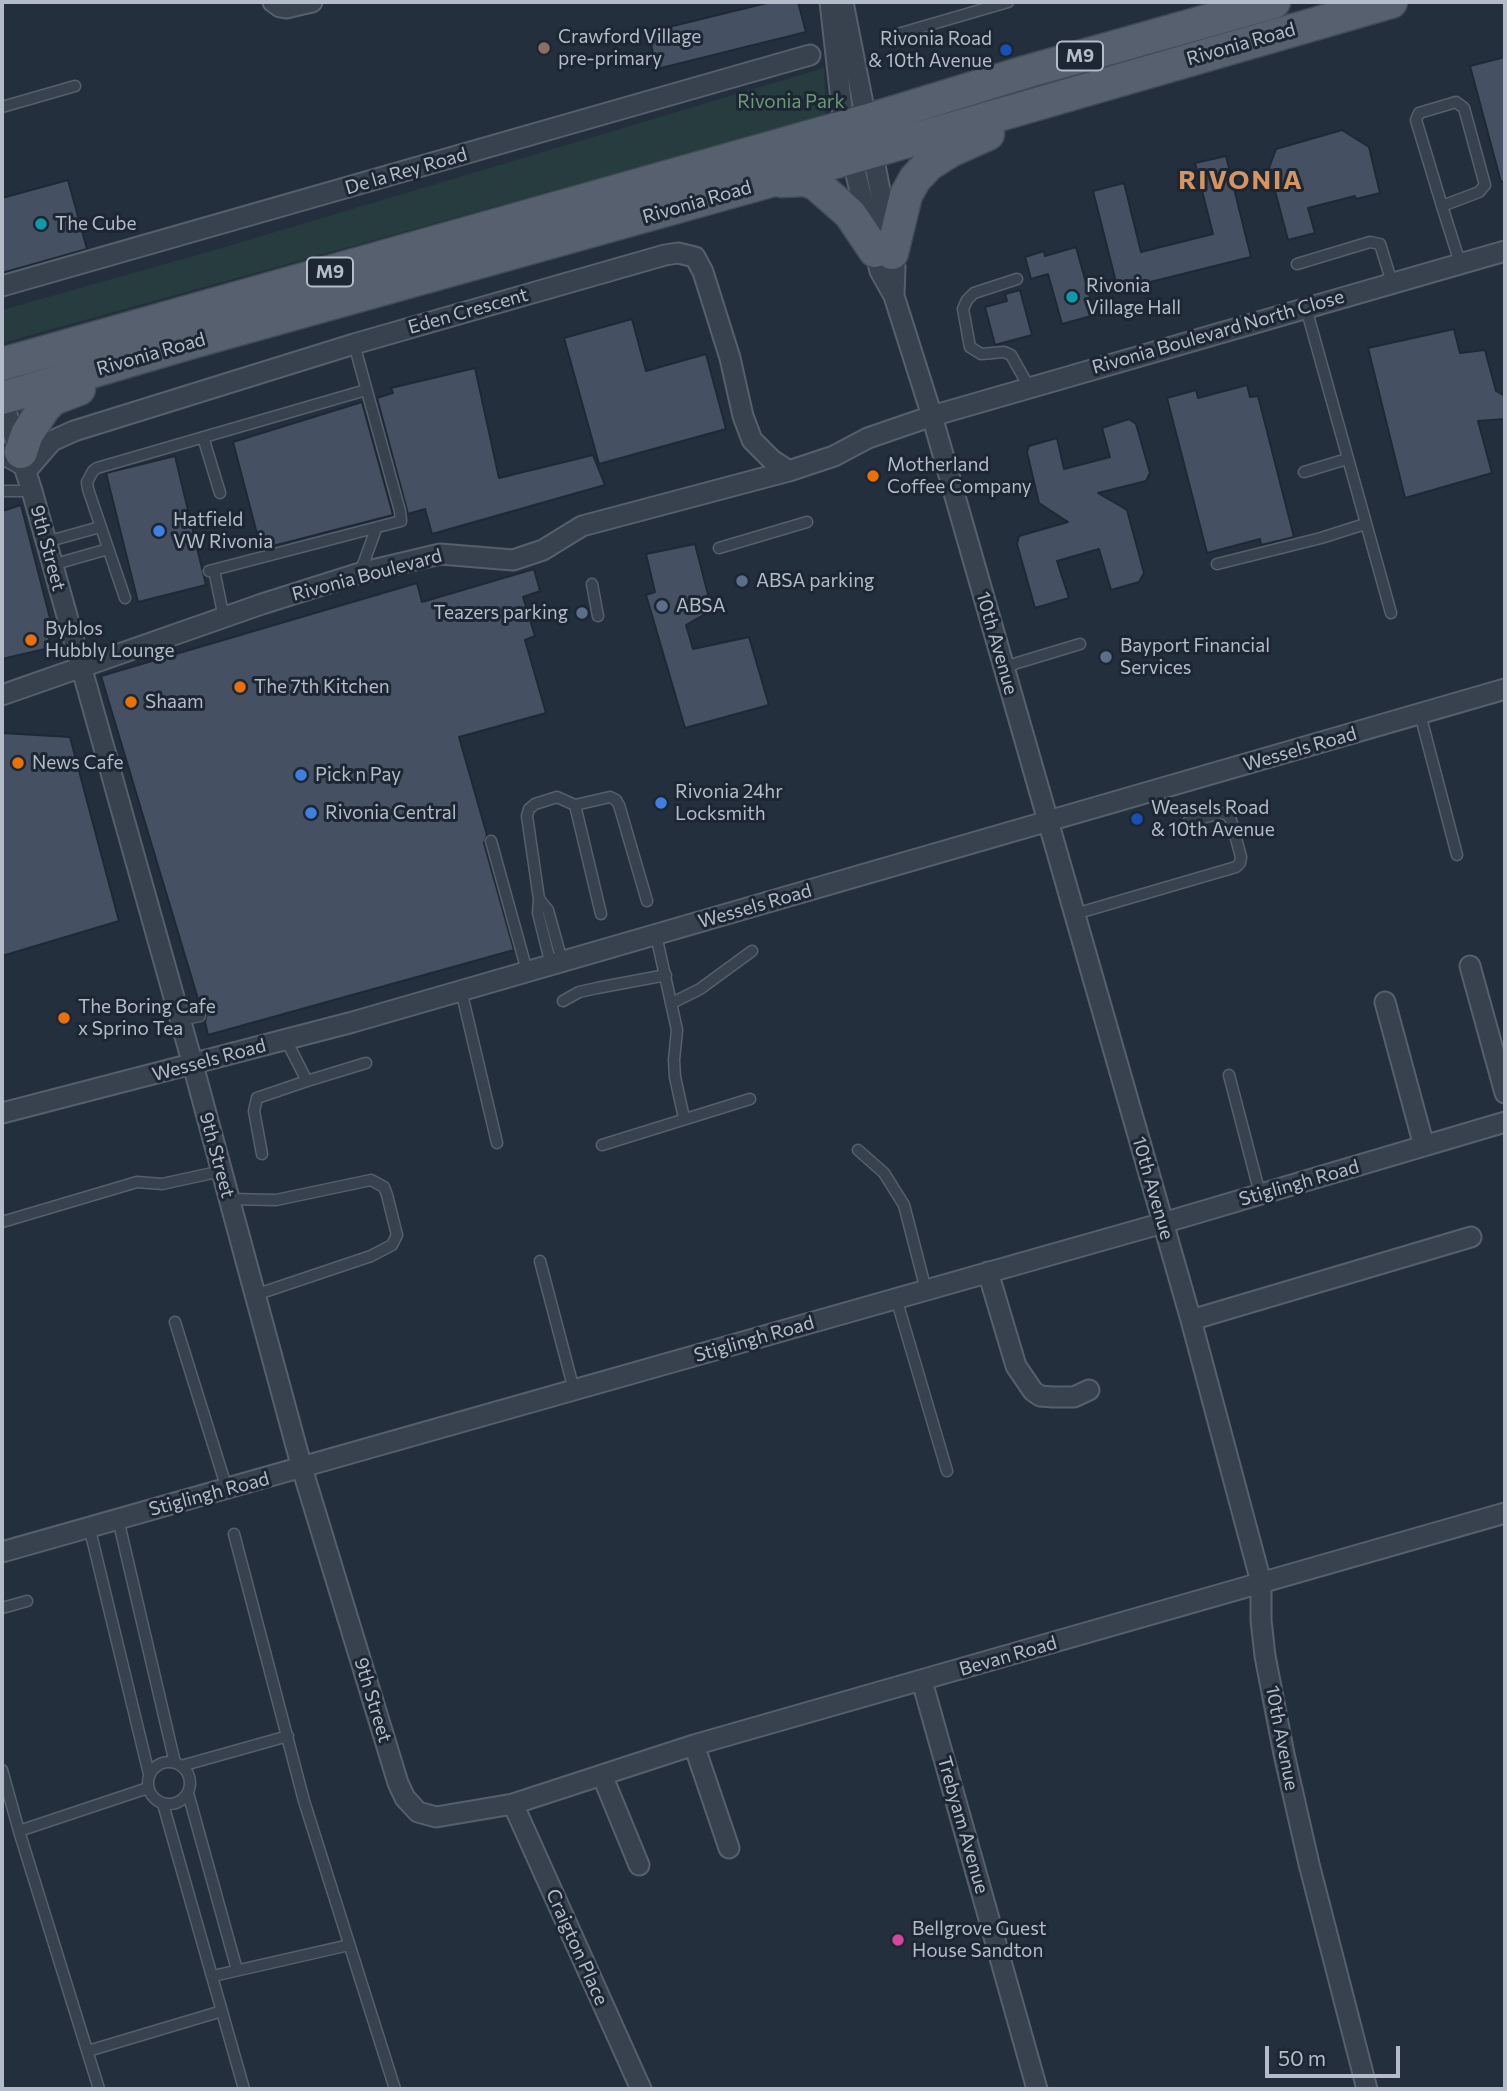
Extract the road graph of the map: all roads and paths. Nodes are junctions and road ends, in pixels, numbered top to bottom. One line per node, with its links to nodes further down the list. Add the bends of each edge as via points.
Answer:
1 (273, 2): 2 (street, via 286,8)
2 (312, 2)
3 (830, 2): 13 (street, 10th Avenue)
4 (844, 2): 13 (street, 10th Avenue)
5 (1008, 2): 8 (lane)
6 (1273, 2): 13 (main road, Rivonia Road / M9)
7 (1391, 2): 10 (main road, Rivonia Road / M9)
8 (891, 36)
9 (810, 55): 23 (street, De la Rey Road)
10 (1108, 82): 14 (main road, Rivonia Road / M9); 18 (main road, via 950,151 928,165 906,195)
11 (75, 86): 12 (lane)
12 (2, 107)
13 (855, 124): 14 (street, 10th Avenue); 27 (main road, Rivonia Road / M9)
14 (861, 154): 15 (main road, Rivonia Road / M9); 18 (street, 10th Avenue)
15 (770, 181): 18 (main road, via 816,184); 25 (main road, Rivonia Road / M9)
16 (1443, 206): 16 (lane, via 1416,117 1456,102 1464,108 1485,185 1479,192); 19 (lane)
17 (1505, 251): 19 (street, Rivonia Boulevard North Close)
18 (883, 252): 31 (street, 10th Avenue, via 895,267 894,296)
19 (1460, 263): 22 (street, Rivonia Boulevard North Close)
20 (1297, 264): 22 (lane, via 1370,242 1380,244)
21 (1017, 279): 28 (lane, via 974,293 963,309 970,347 981,354 1011,355)
22 (1392, 282): 24 (street, Rivonia Boulevard North Close)
23 (2, 286)
24 (1306, 307): 28 (street, Rivonia Boulevard North Close); 33 (lane)
25 (193, 342): 30 (main road, Rivonia Road / M9); 34 (main road, via 153,365 53,399 31,428)
26 (354, 344): 29 (lane); 34 (street, Eden Crescent, via 74,431); 35 (street, Eden Crescent, via 665,255 687,254 695,257 703,272 747,428 762,452)
27 (2, 364)
28 (1029, 387): 31 (street, Rivonia Boulevard North Close)
29 (366, 390): 32 (lane); 42 (lane, via 401,521)
30 (2, 398): 34 (street, 9th Street)
31 (932, 416): 35 (street, Rivonia Boulevard); 55 (street, 10th Avenue)
32 (203, 437): 38 (lane); 41 (lane, via 93,471 87,482)
33 (1347, 459): 36 (lane); 40 (lane)
34 (18, 461): 37 (lane); 43 (street, 9th Street)
35 (789, 471): 48 (street, Rivonia Boulevard, via 582,526 543,550 513,560 440,554)
36 (1304, 472)
37 (2, 491)
38 (220, 493)
39 (807, 522): 44 (lane)
40 (1364, 524): 46 (lane); 51 (lane)
41 (100, 527): 43 (lane); 45 (lane)
42 (376, 529): 48 (lane); 53 (lane, via 211,571)
43 (46, 542): 47 (street, 9th Street)
44 (719, 548)
45 (108, 549): 47 (lane); 50 (lane)
46 (1217, 564)
47 (52, 565): 56 (street, 9th Street)
48 (360, 573): 53 (street, Rivonia Boulevard)
49 (592, 584): 52 (lane)
50 (125, 598)
51 (1391, 614)
52 (598, 617)
53 (224, 618): 56 (street, Rivonia Boulevard)
54 (1080, 644): 55 (lane)
55 (1004, 667): 61 (street, 10th Avenue)
56 (80, 668): 58 (street, Rivonia Boulevard); 79 (street, 9th Street)
57 (1505, 689): 59 (street, Wessels Road)
58 (2, 695)
59 (1420, 714): 61 (street, Wessels Road); 64 (lane)
60 (575, 805): 65 (lane, via 610,797 619,805); 66 (lane); 70 (lane, via 557,797 534,804 527,816 539,899 548,910)
61 (1049, 822): 67 (street, 10th Avenue); 68 (street, Wessels Road)
62 (1188, 822): 67 (lane, via 1227,814 1240,863)
63 (491, 841): 72 (lane)
64 (1457, 855)
65 (647, 901)
66 (601, 914)
67 (1075, 914): 99 (street, 10th Avenue)
68 (656, 934): 70 (street, Wessels Road); 73 (lane)
69 (752, 951): 77 (lane)
70 (557, 963): 72 (street, Wessels Road)
71 (1470, 966): 85 (street)
72 (527, 971): 74 (street, Wessels Road)
73 (666, 975): 75 (lane, via 579,992); 77 (lane)
74 (461, 990): 80 (street, Wessels Road); 90 (lane)
75 (563, 1001)
76 (1385, 1002): 92 (street)
77 (673, 1003): 88 (lane, via 675,1077)
78 (200, 1016): 79 (lane)
79 (179, 1021): 82 (street, 9th Street)
80 (286, 1040): 82 (street, Wessels Road); 84 (lane)
81 (366, 1063): 84 (lane)
82 (193, 1065): 87 (street, Wessels Road); 95 (street, 9th Street)
83 (1229, 1075): 96 (lane)
84 (307, 1081): 94 (lane, via 257,1098 254,1111)
85 (1505, 1093)
86 (750, 1099): 88 (lane)
87 (2, 1113)
88 (684, 1118): 91 (lane)
89 (1505, 1122): 92 (street, Stiglingh Road)
90 (497, 1143)
91 (602, 1145)
92 (1424, 1146): 96 (street, Stiglingh Road)
93 (858, 1150): 103 (lane, via 884,1173 904,1205)
94 (262, 1154)
95 (222, 1171): 97 (street, 9th Street); 98 (lane, via 162,1184 138,1182)
96 (1260, 1194): 99 (street, Stiglingh Road)
97 (229, 1199): 104 (street, 9th Street); 104 (lane, via 276,1200 372,1180 384,1187 387,1195 397,1236 392,1245)
98 (2, 1222)
99 (1163, 1223): 102 (street, Stiglingh Road); 106 (street, 10th Avenue)
100 (1471, 1237): 106 (street)
101 (540, 1261): 108 (lane)
102 (988, 1272): 103 (street, Stiglingh Road); 109 (street, via 1016,1366 1033,1391 1053,1397)
103 (926, 1290): 105 (street, Stiglingh Road)
104 (255, 1295): 110 (street, 9th Street)
105 (896, 1298): 108 (street, Stiglingh Road); 111 (lane)
106 (1191, 1320): 118 (street, 10th Avenue)
107 (175, 1322): 112 (lane)
108 (574, 1390): 110 (street, Stiglingh Road)
109 (1089, 1390)
110 (302, 1468): 112 (street, Stiglingh Road); 131 (street, 9th Street, via 405,1798 418,1812 436,1817)
111 (947, 1471)
112 (227, 1489): 114 (street, Stiglingh Road)
113 (1505, 1513): 118 (street, Bevan Road)
114 (118, 1518): 115 (street, Stiglingh Road); 124 (lane)
115 (89, 1526): 117 (street, Stiglingh Road); 126 (lane)
116 (234, 1534): 122 (lane)
117 (2, 1552)
118 (1261, 1582): 121 (street, Bevan Road); 145 (street, 10th Avenue, via 1265,1656 1284,1754)
119 (27, 1601): 120 (lane)
120 (2, 1608)
121 (922, 1681): 123 (street, Bevan Road); 144 (street, Trebyam Avenue)
122 (288, 1736): 124 (lane); 135 (lane)
123 (694, 1745): 127 (street, Bevan Road); 133 (street)
124 (178, 1765): 126 (lane, via 160,1764); 129 (lane, via 190,1779)
125 (2, 1770): 132 (lane)
126 (149, 1774): 128 (lane)
127 (602, 1775): 131 (street, Bevan Road); 134 (street)
128 (148, 1788): 130 (lane); 132 (lane)
129 (188, 1793): 130 (lane, via 177,1803); 136 (lane)
130 (163, 1804): 137 (lane)
131 (513, 1804): 143 (street, Craigton Place)
132 (19, 1832): 139 (lane)
133 (729, 1848)
134 (639, 1865)
135 (349, 1945): 136 (lane); 142 (lane)
136 (237, 1970): 137 (lane)
137 (213, 1976): 138 (lane)
138 (222, 2011): 139 (lane); 141 (lane)
139 (88, 2050): 140 (lane)
140 (99, 2089)
141 (244, 2089)
142 (395, 2089)
143 (641, 2089)
144 (1037, 2089)
145 (1367, 2089)

